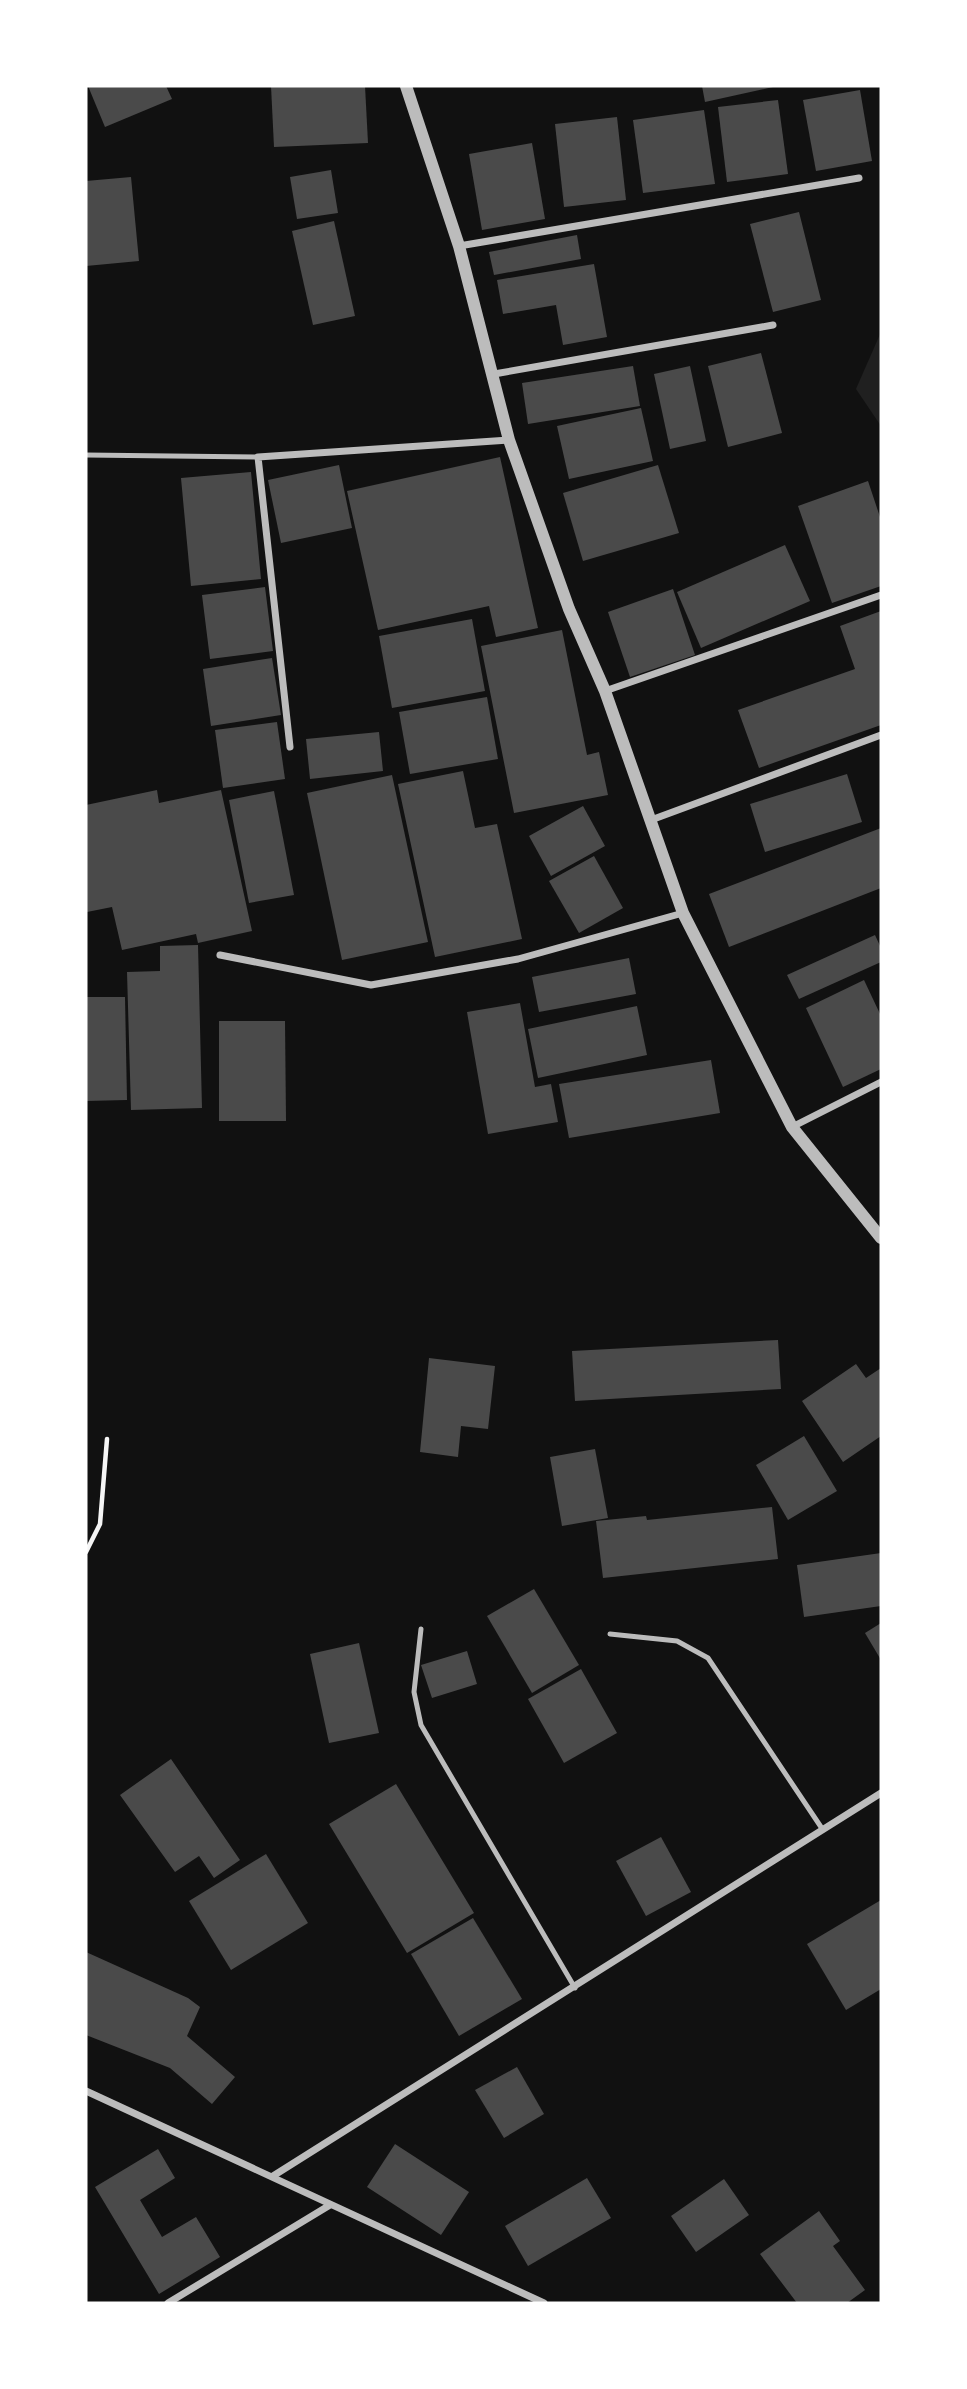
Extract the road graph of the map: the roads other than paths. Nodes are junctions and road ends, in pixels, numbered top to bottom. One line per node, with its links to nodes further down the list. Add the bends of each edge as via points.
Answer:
1 (406, 86): 3 (street)
2 (859, 178): 3 (street)
3 (459, 246): 5 (street)
4 (774, 325): 5 (street)
5 (494, 374): 6 (street)
6 (509, 440): 8 (street); 10 (street, via 569,609)
7 (86, 455): 8 (lane)
8 (258, 457): 12 (street)
9 (881, 595): 10 (street)
10 (605, 691): 13 (street)
11 (881, 735): 13 (street)
12 (290, 747)
13 (651, 820): 14 (street)
14 (683, 913): 15 (street, via 518,959 371,985); 17 (street)
15 (220, 955)
16 (881, 1082): 17 (street)
17 (792, 1127): 18 (street)
18 (881, 1238)
19 (421, 1629): 23 (lane, via 414,1692 421,1725)
20 (610, 1634): 22 (lane, via 677,1641 708,1658)
21 (881, 1793): 22 (street)
22 (823, 1830): 23 (street)
23 (575, 1988): 25 (street)
24 (86, 2091): 25 (street)
25 (273, 2176): 26 (street)
26 (330, 2205): 27 (street); 28 (street)
27 (168, 2303)
28 (544, 2303)

